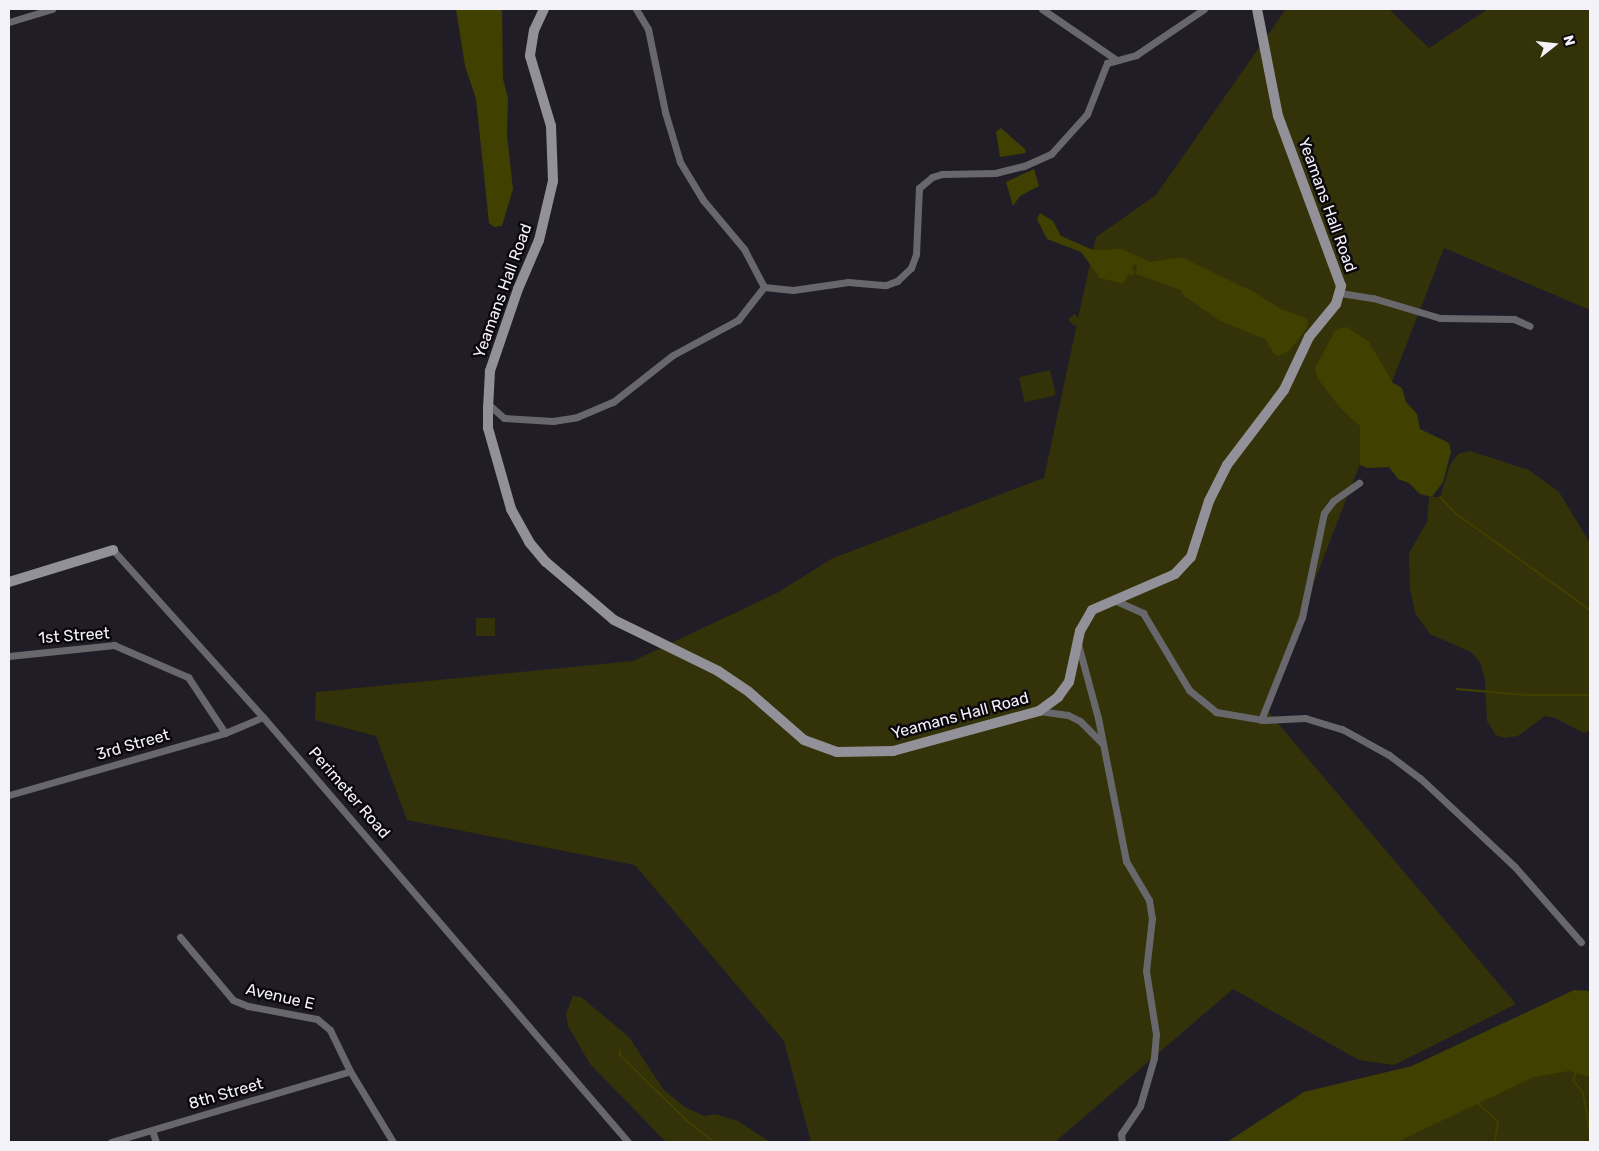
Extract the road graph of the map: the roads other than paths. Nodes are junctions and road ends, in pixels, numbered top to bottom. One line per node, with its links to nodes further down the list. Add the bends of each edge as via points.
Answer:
1 (52, 9): 7 (street)
2 (544, 9): 12 (street, Yeamans Hall Road, via 534,30 530,56 552,126 554,181 539,240 518,289 490,371)
3 (636, 9): 9 (street, via 648,29 665,112 680,162 703,200 744,250)
4 (1042, 9): 8 (street)
5 (1204, 9): 8 (street, via 1136,55)
6 (1257, 9): 10 (street, Yeamans Hall Road, via 1278,116 1334,260)
7 (9, 22)
8 (1114, 59): 9 (street, via 1107,63 1087,114 1051,154 1024,166 995,173 942,174 932,177 919,188 916,254 905,276 886,285 848,282 793,290)
9 (764, 287): 12 (street, via 738,320 673,355 613,402 594,412 553,422 521,420 504,418)
10 (1340, 293): 11 (street, via 1373,298 1440,318 1514,319); 16 (street, Yeamans Hall Road, via 1336,304 1309,337 1284,390 1226,465 1209,501 1191,557 1175,574 1143,591)
11 (1530, 326)
12 (488, 404): 19 (street, Yeamans Hall Road, via 488,428 511,509 529,542 546,562 614,620 718,671 749,692 804,740 838,752 894,751)
13 (1359, 483): 21 (street, via 1333,501 1324,513 1302,616)
14 (113, 550): 15 (street, Perimeter Road); 20 (street, Perimeter Road)
15 (9, 582)
16 (1114, 600): 17 (street, Yeamans Hall Road, via 1092,610 1080,631); 21 (street, via 1143,613 1189,690 1201,703 1216,712)
17 (1078, 644): 19 (street, Yeamans Hall Road, via 1069,682 1058,697); 23 (street)
18 (9, 656): 22 (street, 1st Street, via 114,645 188,678)
19 (1039, 711): 23 (street, via 1053,711 1080,721)
20 (263, 717): 22 (street, 3rd Street); 32 (street, Perimeter Road)
21 (1261, 720): 26 (street, via 1305,718 1342,728 1389,754 1420,778 1515,867)
22 (225, 733): 24 (street, 3rd Street)
23 (1104, 748): 33 (street, via 1126,861 1149,900 1152,918 1146,971 1156,1034 1154,1058 1140,1106 1121,1134)
24 (9, 795)
25 (180, 937): 27 (street, Avenue E, via 233,1000 248,1006 317,1019 330,1030)
26 (1581, 942)
27 (350, 1072): 28 (street, 8th Street); 31 (street, Avenue E)
28 (152, 1130): 29 (street, 8th Street); 30 (street)
29 (111, 1142)
30 (156, 1142)
31 (393, 1142)
32 (628, 1142)
33 (1122, 1142)

